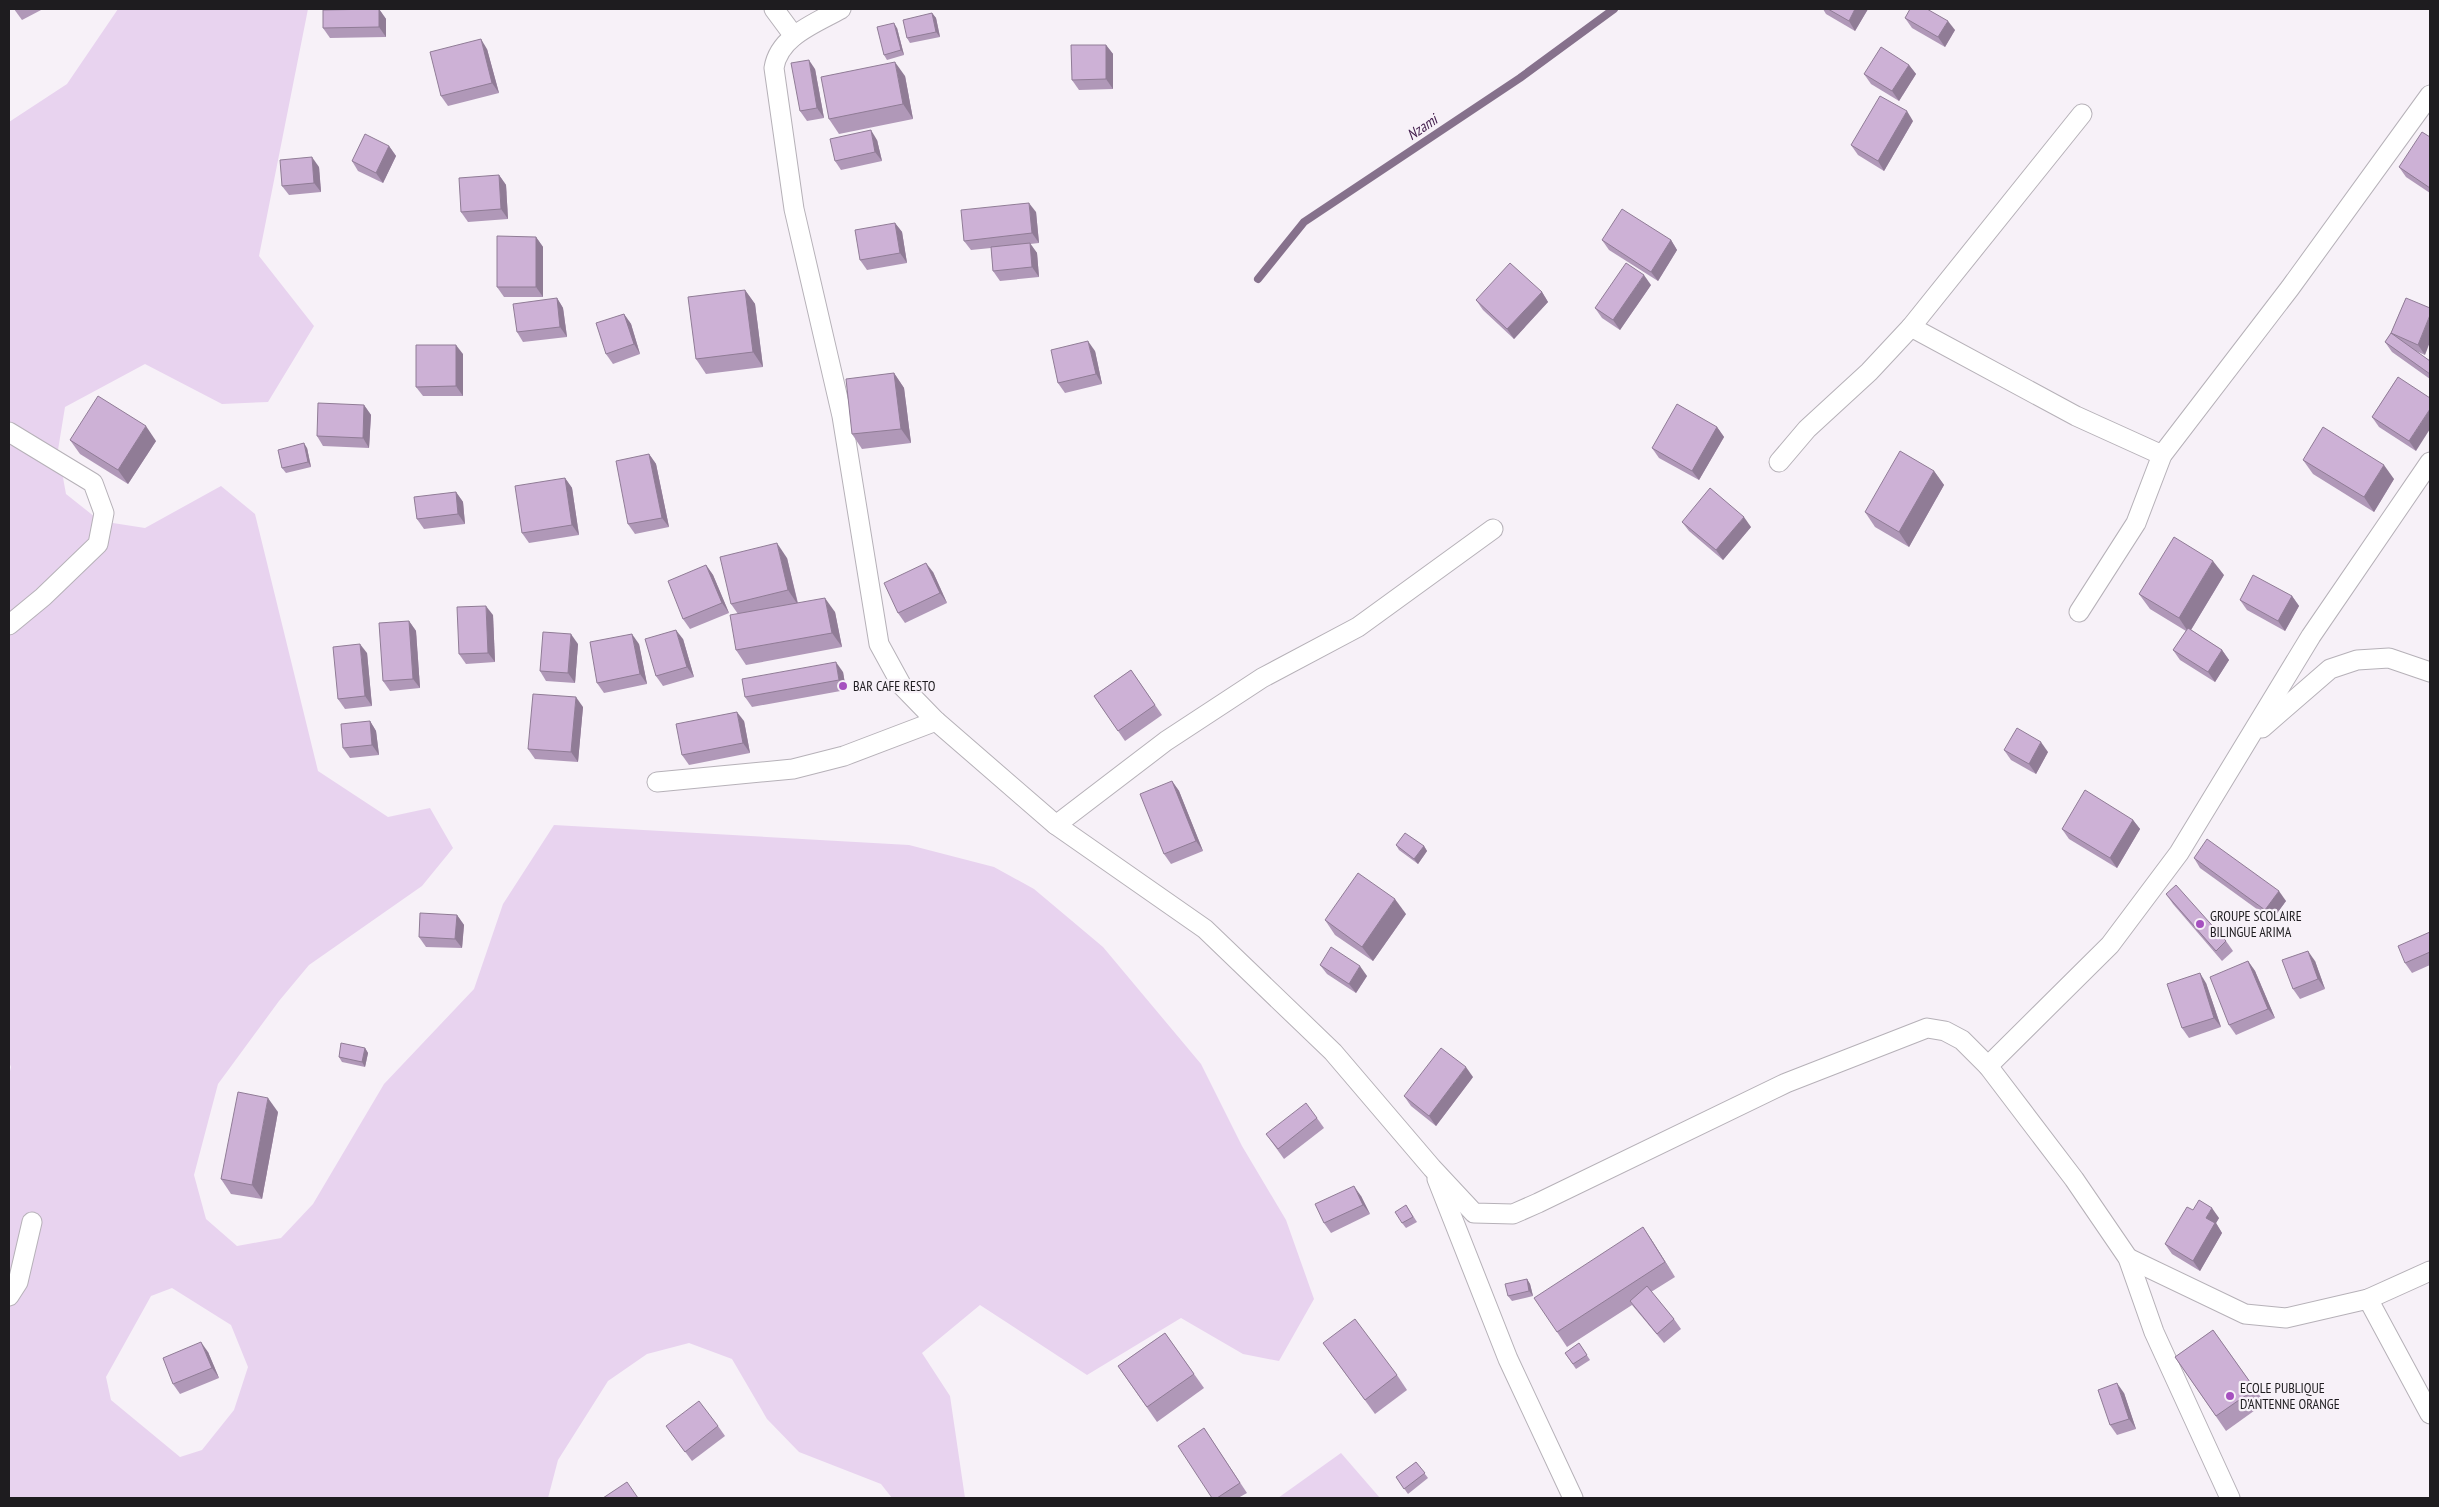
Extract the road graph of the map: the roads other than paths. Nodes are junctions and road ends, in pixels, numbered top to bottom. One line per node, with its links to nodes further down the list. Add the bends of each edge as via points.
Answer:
1 (774, 9): 3 (street)
2 (841, 9): 3 (street)
3 (794, 36): 15 (street, via 776,58 774,68 794,209 842,416 879,644 902,686)
4 (2427, 105): 8 (street)
5 (2082, 114): 6 (street)
6 (1911, 327): 8 (street, via 2076,416); 9 (street, via 1869,372 1807,429)
7 (9, 432): 13 (street, via 93,483 104,513 98,544)
8 (2162, 455): 12 (street, via 2136,523)
9 (1779, 462)
10 (2430, 462): 16 (street, via 2311,636)
11 (1493, 529): 18 (street, via 1358,627 1262,678 1166,741)
12 (2079, 612)
13 (9, 625)
14 (2430, 672): 16 (street, via 2389,658 2357,660 2330,670)
15 (936, 721): 17 (street, via 844,756 793,769); 18 (street)
16 (2249, 739): 19 (street, via 2179,853 2110,944)
17 (657, 782)
18 (1056, 825): 20 (street, via 1205,929 1333,1052)
19 (1988, 1066): 20 (street, via 1962,1040 1945,1031 1927,1028 1786,1083 1513,1214 1474,1213); 22 (street, via 2074,1179)
20 (1432, 1168): 27 (street, via 1508,1359)
21 (32, 1222): 24 (street, via 18,1282)
22 (2128, 1258): 25 (street, via 2245,1314 2286,1318); 28 (street, via 2154,1332)
23 (2430, 1271): 25 (street)
24 (9, 1296)
25 (2368, 1299): 26 (street)
26 (2430, 1414)
27 (1572, 1498)
28 (2230, 1498)

